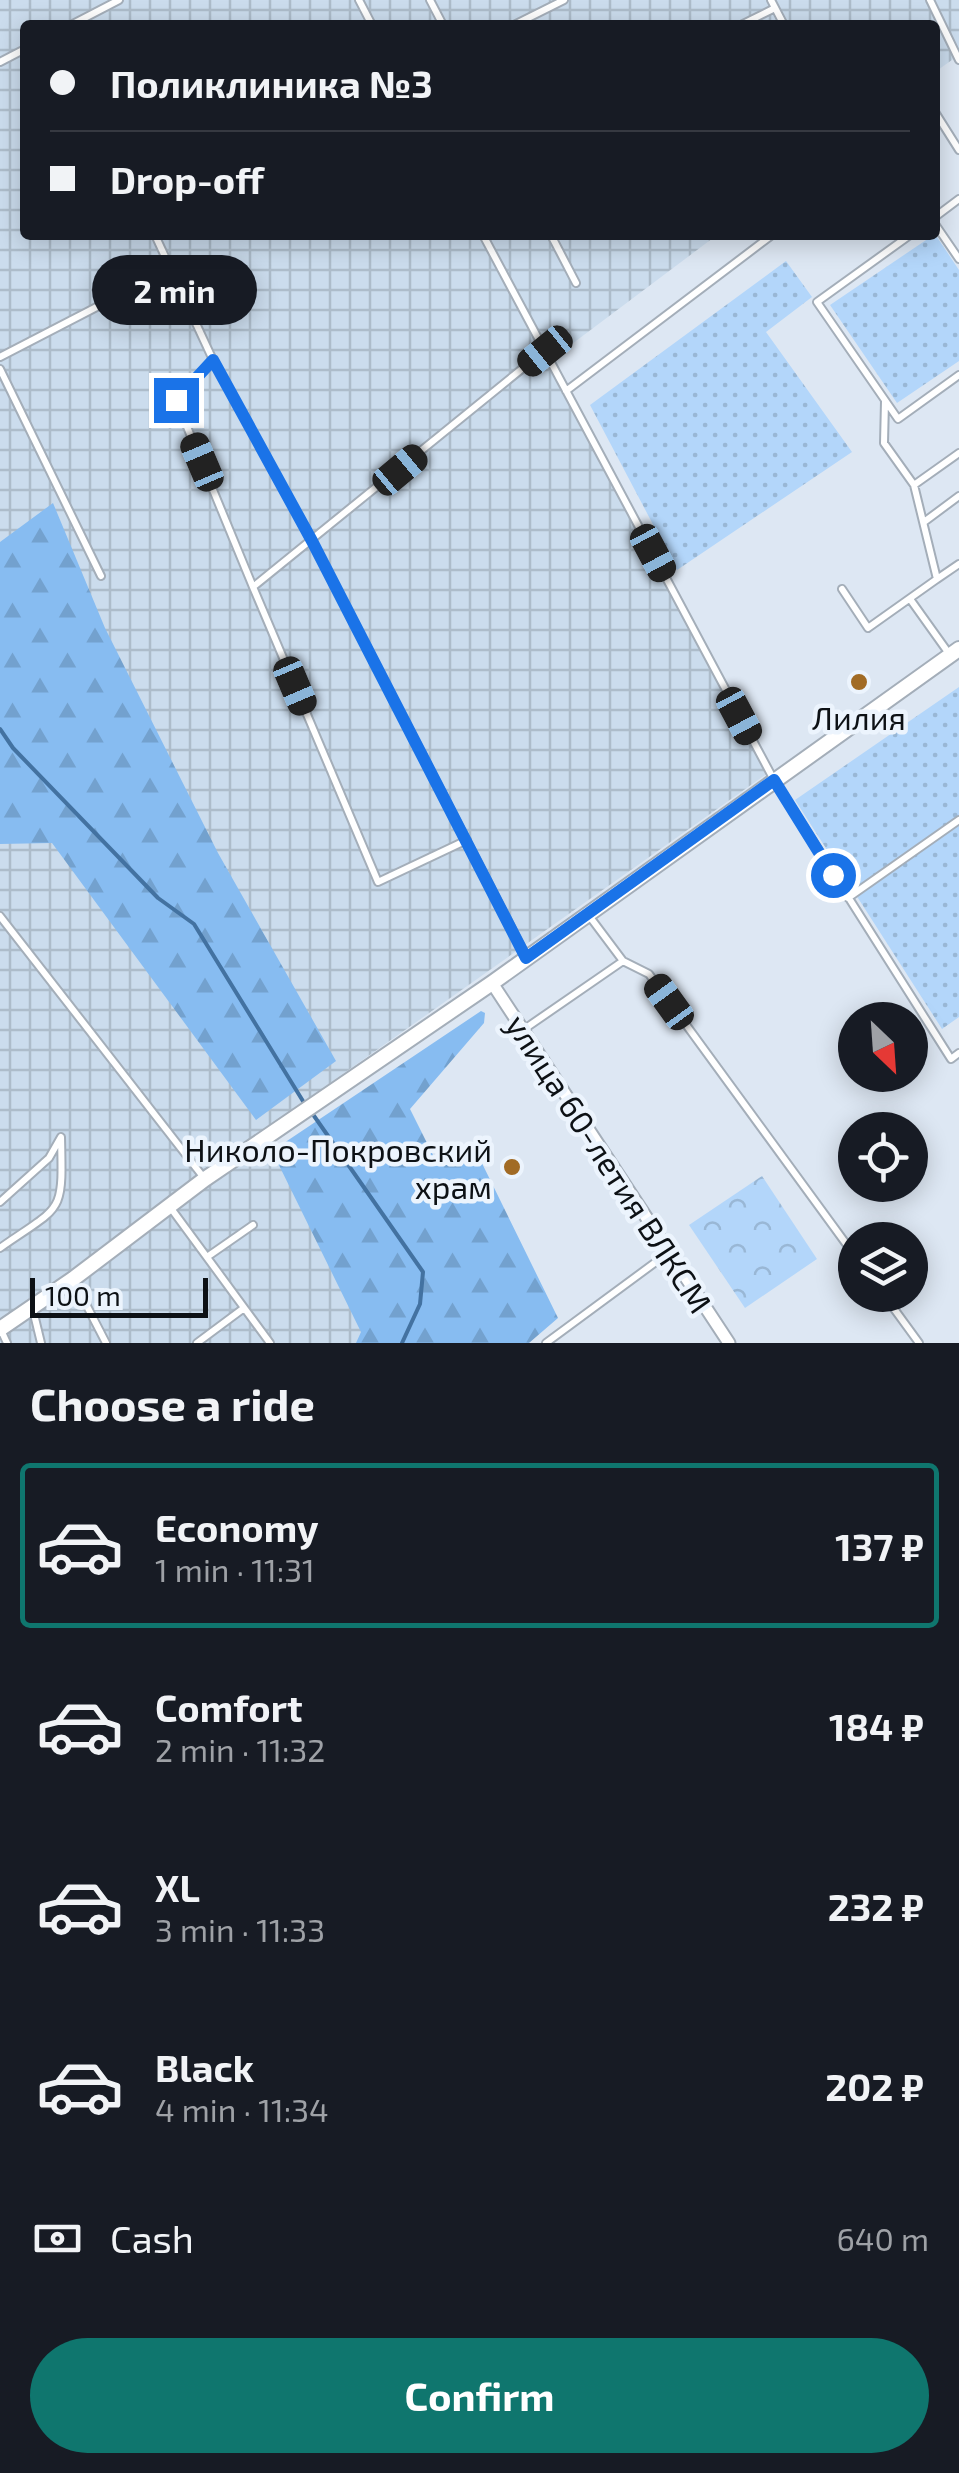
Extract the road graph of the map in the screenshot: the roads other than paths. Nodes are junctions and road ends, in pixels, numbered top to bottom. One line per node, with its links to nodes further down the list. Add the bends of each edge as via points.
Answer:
1 (119, 0): 4 (lane)
2 (564, 0): 5 (lane)
3 (773, 4): 6 (lane)
4 (81, 20)
5 (524, 20)
6 (748, 20)
7 (940, 21): 8 (lane)
8 (959, 60)
9 (940, 120): 10 (lane)
10 (959, 150)
11 (940, 228): 17 (lane)
12 (158, 240): 18 (lane)
13 (487, 240): 20 (lane)
14 (554, 240): 19 (lane)
15 (765, 240): 25 (lane)
16 (903, 240): 26 (lane, via 817,302)
17 (959, 259)
18 (172, 268): 21 (lane); 22 (lane)
19 (576, 283)
20 (545, 351): 25 (lane); 31 (lane)
21 (0, 357)
22 (213, 360): 31 (lane); 35 (lane, via 176,400)
23 (0, 369): 33 (lane)
24 (959, 376): 26 (lane, via 898,419)
25 (566, 391): 39 (lane)
26 (885, 400): 28 (lane, via 884,442)
27 (959, 453): 28 (lane)
28 (914, 485): 30 (lane)
29 (959, 496): 30 (lane)
30 (924, 522): 34 (lane)
31 (312, 541): 35 (lane); 41 (lane)
32 (959, 564): 34 (lane)
33 (101, 576)
34 (937, 580): 37 (lane)
35 (253, 587): 41 (lane, via 378,882)
36 (842, 589): 37 (lane, via 868,628)
37 (910, 599): 38 (lane)
38 (954, 652): 39 (street)
39 (774, 780): 42 (lane); 43 (street)
40 (959, 820): 42 (lane)
41 (467, 840): 45 (lane)
42 (848, 898): 50 (lane)
43 (587, 914): 45 (street); 46 (lane)
44 (0, 916): 51 (lane)
45 (526, 958): 47 (street)
46 (623, 961): 48 (lane); 55 (lane, via 649,974)
47 (492, 982): 48 (street, улица 60-летия ВЛКСМ); 51 (street)
48 (523, 1030): 57 (street, улица 60-летия ВЛКСМ)
49 (959, 1054): 50 (lane)
50 (955, 1060)
51 (205, 1180): 53 (street)
52 (0, 1202): 56 (lane, via 49,1158 61,1138 58,1208)
53 (169, 1206): 58 (lane); 59 (street)
54 (254, 1225): 58 (lane)
55 (838, 1233)
56 (0, 1248)
57 (668, 1254): 69 (lane); 70 (street, улица 60-летия ВЛКСМ)
58 (207, 1257): 61 (lane)
59 (73, 1280): 60 (street); 66 (lane)
60 (32, 1307): 63 (street); 65 (lane)
61 (244, 1308): 67 (lane); 68 (lane)
62 (896, 1312): 71 (lane)
63 (0, 1329): 64 (lane)
64 (7, 1343)
65 (42, 1343)
66 (106, 1343)
67 (197, 1343)
68 (270, 1343)
69 (546, 1343)
70 (728, 1343)
71 (919, 1343)

